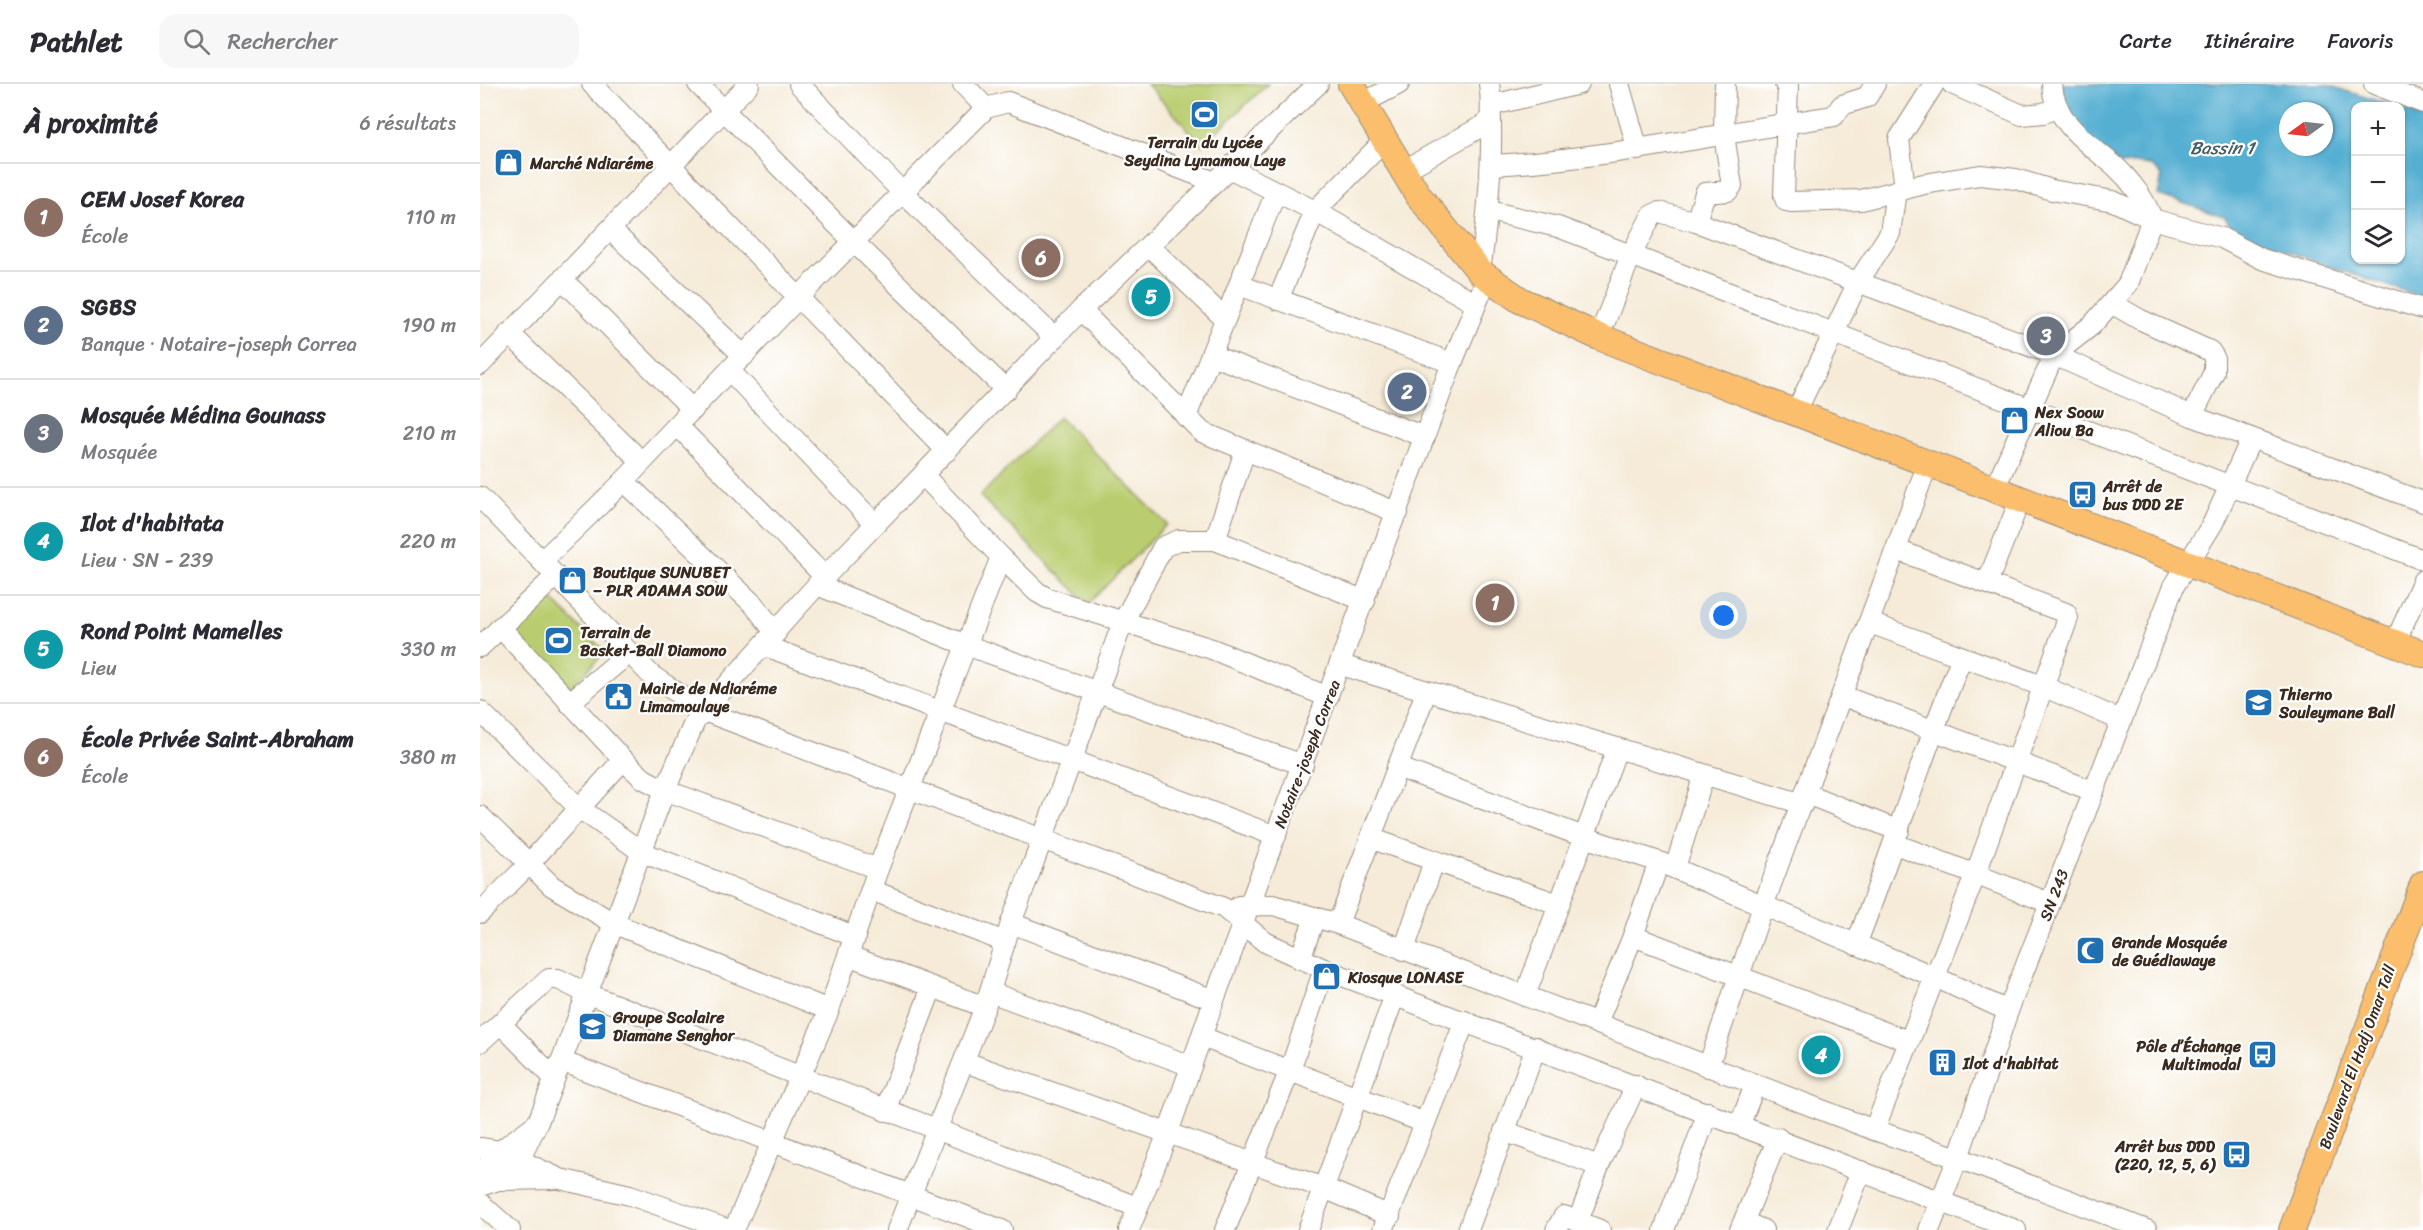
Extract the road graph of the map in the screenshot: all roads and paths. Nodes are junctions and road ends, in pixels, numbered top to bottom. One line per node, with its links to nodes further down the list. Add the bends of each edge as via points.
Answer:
1 (592, 84): 29 (street)
2 (698, 84): 22 (street)
3 (749, 84): 22 (street)
4 (799, 84): 35 (street)
5 (963, 84): 21 (street)
6 (1318, 84): 30 (street)
7 (1399, 84): 18 (street)
8 (1489, 84): 23 (street, Notaire-joseph Correa)
9 (1579, 84): 23 (street)
10 (1619, 84): 27 (street)
11 (1725, 84): 25 (street)
12 (1875, 84): 24 (street, via 1867,97 1842,105 1834,116)
13 (1934, 84): 33 (street, via 1899,139)
14 (1952, 84): 20 (street, via 2022,115)
15 (2052, 84): 20 (street)
16 (2374, 84): 19 (street)
17 (1787, 85): 24 (street)
18 (1356, 94): 26 (main road)
19 (2423, 103)
20 (2058, 107): 38 (street, via 2078,137 2117,168 2145,202)
21 (986, 108): 32 (street, via 1008,102); 35 (street)
22 (724, 110): 29 (street); 41 (street)
23 (1492, 113): 28 (street, Notaire-joseph Correa); 31 (street)
24 (1788, 123): 25 (street); 33 (street, via 1786,201 1848,201)
25 (1724, 135): 27 (street); 39 (street, via 1732,186 1728,191 1705,193)
26 (1384, 141): 31 (main road); 36 (street)
27 (1638, 150): 28 (street)
28 (1492, 165): 37 (street, Notaire-joseph Correa)
29 (669, 166): 40 (street); 48 (street)
30 (1229, 168): 32 (street); 34 (street)
31 (1403, 171): 44 (main road, via 1437,222)
32 (1215, 182): 42 (street)
33 (1900, 190): 38 (street, via 1961,177 2000,176 2105,199); 46 (street, via 1890,233)
34 (1276, 192): 36 (street); 47 (street)
35 (903, 193): 41 (street); 58 (street)
36 (1315, 211): 49 (street); 50 (street)
37 (1489, 211): 43 (street, via 1558,227); 44 (street, Notaire-joseph Correa)
38 (2152, 219): 51 (street, via 2135,272); 52 (street, via 2222,238 2262,259)
39 (1696, 222): 43 (street, via 1655,213); 46 (street)
40 (611, 230): 45 (street); 61 (street)
41 (855, 243): 48 (street); 65 (street)
42 (1149, 246): 53 (street); 54 (street)
43 (1631, 255): 55 (street); 57 (street)
44 (1483, 275): 50 (street, Notaire-joseph Correa); 57 (main road, via 1520,300)
45 (563, 280): 56 (street); 67 (street)
46 (1858, 282): 55 (street); 60 (street)
47 (1239, 285): 49 (street); 54 (street)
48 (800, 297): 61 (street); 74 (street)
49 (1278, 300): 62 (street)
50 (1476, 304): 62 (street, Notaire-joseph Correa)
51 (2113, 304): 60 (street); 69 (street, via 2210,351 2214,372)
52 (2423, 309)
53 (1081, 310): 58 (street); 70 (street)
54 (1225, 319): 59 (street)
55 (1833, 332): 66 (street); 68 (street)
56 (509, 333): 63 (street); 76 (street)
57 (1599, 337): 68 (main road)
58 (1055, 338): 65 (street)
59 (1211, 355): 70 (street); 72 (street)
60 (2054, 355): 66 (street); 69 (street)
61 (744, 356): 64 (street)
62 (1452, 363): 72 (street, Notaire-joseph Correa)
63 (480, 365)
64 (730, 371): 67 (street); 86 (street)
65 (1006, 390): 74 (street)
66 (2032, 409): 80 (street); 81 (street)
67 (693, 410): 71 (street)
68 (1796, 412): 77 (main road)
69 (2192, 416): 73 (street)
70 (1186, 417): 75 (street, via 1202,432)
71 (678, 426): 76 (street); 95 (street)
72 (1425, 437): 85 (street, Notaire-joseph Correa)
73 (2251, 439): 80 (street, SN 243); 84 (street)
74 (947, 451): 78 (street)
75 (1245, 451): 85 (street); 87 (street)
76 (641, 461): 79 (street)
77 (1928, 463): 81 (main road); 88 (street)
78 (923, 475): 86 (street); 89 (street)
79 (624, 481): 91 (street); 101 (street, via 754,605)
80 (2231, 485): 90 (street); 92 (street, SN 243, via 2208,534)
81 (1994, 490): 83 (main road)
82 (480, 497): 91 (street)
83 (2020, 500): 92 (main road); 96 (street)
84 (2423, 502)
85 (1398, 513): 97 (street, Notaire-joseph Correa)
86 (875, 524): 95 (street)
87 (1215, 540): 97 (street); 98 (street, via 1179,540 1163,547)
88 (1897, 550): 96 (street); 99 (street)
89 (1001, 557): 98 (street, via 1047,598); 103 (street)
90 (2423, 560)
91 (542, 561): 93 (street)
92 (2188, 564): 102 (main road); 118 (street, SN 243, via 2174,586)
93 (556, 576): 100 (street); 105 (street)
94 (2423, 580): 102 (street)
95 (821, 581): 101 (street); 103 (street)
96 (1987, 583): 109 (street, via 2067,615)
97 (1365, 601): 108 (street, Notaire-joseph Correa)
98 (1123, 622): 110 (street); 113 (street, via 1212,649)
99 (1870, 623): 107 (street); 112 (street)
100 (500, 627): 104 (street); 114 (street)
101 (770, 640): 115 (street); 117 (street)
102 (2395, 643): 106 (main road)
103 (966, 645): 110 (street); 115 (street)
104 (480, 647)
105 (629, 652): 114 (street); 117 (street, via 662,684)
106 (2423, 654)
107 (1962, 657): 109 (street); 119 (street)
108 (1341, 665): 111 (street); 113 (street, Notaire-joseph Correa)
109 (2045, 687): 118 (street); 123 (street)
110 (1097, 691): 121 (street); 124 (street)
111 (1426, 692): 120 (street); 125 (street)
112 (1843, 696): 119 (street); 130 (street)
113 (1329, 697): 124 (street, Notaire-joseph Correa)
114 (569, 703): 122 (street)
115 (940, 708): 121 (street); 127 (street)
116 (480, 711): 131 (street)
117 (704, 711): 127 (street); 128 (street, via 691,728)
118 (2120, 720): 129 (street, SN 243)
119 (1932, 730): 123 (street); 135 (street)
120 (1617, 749): 126 (street); 134 (street)
121 (1071, 759): 133 (street); 136 (street)
122 (623, 760): 128 (street, via 644,779); 131 (street)
123 (2017, 762): 129 (street); 143 (street)
124 (1303, 765): 133 (street, Notaire-joseph Correa)
125 (1396, 767): 134 (street); 137 (street)
126 (1704, 775): 130 (street); 141 (street)
127 (909, 789): 136 (street); 142 (street)
128 (665, 790): 138 (street); 142 (street)
129 (2093, 792): 146 (street, SN 243)
130 (1805, 799): 135 (street); 149 (street)
131 (579, 808): 138 (street); 140 (street)
132 (480, 816): 140 (street)
133 (1276, 836): 148 (street, Notaire-joseph Correa)
134 (1584, 837): 141 (street); 147 (street)
135 (1897, 837): 143 (street); 159 (street)
136 (1042, 838): 150 (street); 156 (street)
137 (1370, 838): 139 (street); 154 (street)
138 (642, 852): 153 (street); 158 (street)
139 (1434, 861): 147 (street); 160 (street)
140 (528, 865): 151 (street); 153 (street, via 571,899)
141 (1667, 865): 149 (street); 157 (street)
142 (878, 869): 145 (street)
143 (1975, 876): 146 (street); 165 (street)
144 (2423, 884): 235 (main road, Boulevard El Hadj Omar Tall)
145 (871, 890): 156 (street); 158 (street)
146 (2050, 903): 173 (street, SN 243)
147 (1558, 904): 169 (street)
148 (1251, 905): 150 (street); 152 (street, via 1282,907); 155 (street, Notaire-joseph Correa)
149 (1763, 906): 159 (street); 164 (street)
150 (1224, 908): 155 (street)
151 (480, 913)
152 (1315, 917): 154 (street); 162 (street)
153 (615, 924): 167 (street); 172 (street)
154 (1338, 924): 160 (street)
155 (1243, 927): 162 (street); 171 (street, Notaire-joseph Correa)
156 (1008, 932): 170 (street); 171 (street)
157 (1633, 936): 164 (street); 175 (street)
158 (856, 937): 161 (street)
159 (1856, 945): 165 (street)
160 (1404, 950): 169 (street)
161 (850, 956): 166 (street); 172 (street)
162 (1300, 959): 163 (street)
163 (1324, 969): 168 (street); 185 (street)
164 (1739, 977): 178 (street); 183 (street)
165 (1935, 977): 173 (street); 178 (street)
166 (932, 987): 170 (street); 190 (street)
167 (588, 994): 176 (street, via 558,979 549,979); 184 (street); 186 (street)
168 (1395, 994): 174 (street); 189 (street)
169 (1525, 996): 175 (street)
170 (988, 1000): 181 (street); 182 (street)
171 (1214, 1000): 177 (street, Notaire-joseph Correa)
172 (829, 1010): 186 (street)
173 (2008, 1011): 203 (street, SN 243)
174 (1465, 1021): 180 (street); 193 (street)
175 (1597, 1023): 183 (street)
176 (501, 1024): 179 (street); 184 (street)
177 (1202, 1037): 182 (street, Notaire-joseph Correa); 185 (street)
178 (1908, 1041): 197 (street)
179 (480, 1042)
180 (1536, 1047): 187 (street); 196 (street)
181 (964, 1062): 195 (street); 198 (street)
182 (1191, 1066): 198 (street, Notaire-joseph Correa)
183 (1708, 1067): 188 (street)
184 (558, 1070): 192 (street); 200 (street)
185 (1290, 1070): 189 (street); 205 (street)
186 (800, 1077): 190 (street); 200 (street)
187 (1636, 1085): 191 (street); 206 (street)
188 (1755, 1085): 194 (street); 197 (street)
189 (1357, 1095): 193 (street); 210 (street)
190 (885, 1111): 195 (street)
191 (1708, 1112): 194 (street); 229 (street)
192 (538, 1122): 202 (street); 204 (street)
193 (1425, 1123): 216 (street)
194 (1740, 1124): 199 (street)
195 (938, 1131): 211 (street); 214 (street)
196 (1504, 1131): 206 (street); 226 (street)
197 (1874, 1131): 203 (street)
198 (1168, 1133): 205 (street); 214 (street, Notaire-joseph Correa)
199 (1778, 1138): 207 (street); 217 (street)
200 (773, 1143): 211 (street); 220 (street)
201 (480, 1148): 202 (street)
202 (500, 1151): 204 (street); 208 (street)
203 (1958, 1158): 212 (street, SN 243); 234 (street)
204 (519, 1161): 208 (street); 209 (street)
205 (1252, 1163): 210 (street); 224 (street)
206 (1599, 1166): 215 (street)
207 (1861, 1171): 212 (street); 231 (street)
208 (484, 1175): 209 (street)
209 (560, 1179): 218 (street, via 630,1195)
210 (1324, 1188): 216 (street); 225 (street)
211 (911, 1197): 221 (street); 222 (street)
212 (1941, 1201): 232 (street, SN 243); 233 (street)
213 (480, 1203): 219 (street)
214 (1137, 1208): 223 (street, Notaire-joseph Correa)
215 (1578, 1221): 227 (street, via 1563,1216); 228 (street)
216 (1387, 1223)
217 (1742, 1226): 230 (street)
218 (718, 1228)
219 (510, 1230)
220 (734, 1230)
221 (897, 1230)
222 (1002, 1230)
223 (1129, 1230)
224 (1225, 1230)
225 (1308, 1230)
226 (1468, 1230)
227 (1556, 1230)
228 (1600, 1230)
229 (1664, 1230)
230 (1763, 1230)
231 (1838, 1230)
232 (1929, 1230)
233 (2016, 1230)
234 (2147, 1230)
235 (2292, 1230)

